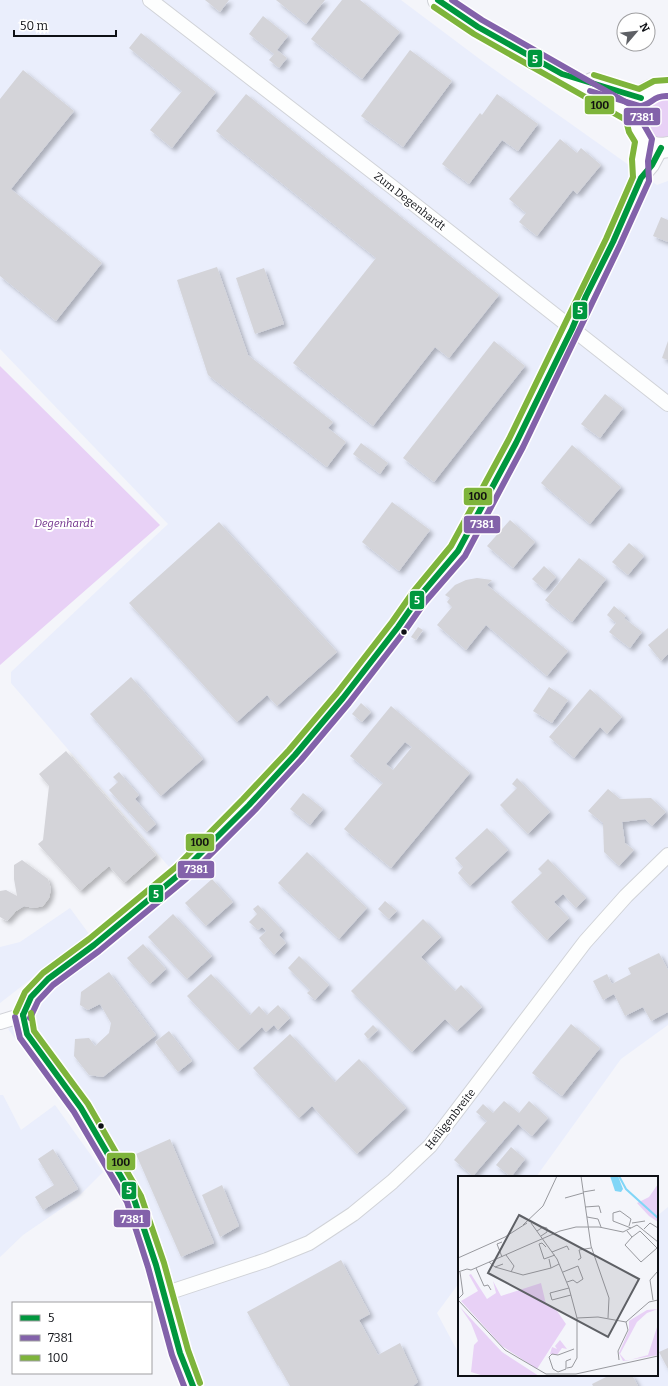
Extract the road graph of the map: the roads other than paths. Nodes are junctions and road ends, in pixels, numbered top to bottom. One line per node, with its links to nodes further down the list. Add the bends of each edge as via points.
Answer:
1 (150, 0): 6 (street, Zum Degenhardt)
2 (438, 0): 4 (main road, via 478,27 562,74)
3 (668, 88): 4 (main road, via 657,88 648,92)
4 (637, 106): 5 (main road, via 634,123 636,131)
5 (658, 145): 6 (street, via 640,160 641,178)
6 (572, 329): 7 (street, Zum Degenhardt); 9 (street, via 516,443 458,551 419,597 343,698 249,805 181,873 94,945 48,979 30,997)
7 (668, 404)
8 (668, 856): 11 (street, Heiligenbreite, via 626,896 584,942 430,1146 392,1182 353,1214 309,1243 268,1260)
9 (23, 1015): 10 (street); 11 (street, via 27,1034 81,1108 134,1199)
10 (0, 1022)
11 (164, 1294): 12 (street, via 180,1353)
12 (193, 1386)

